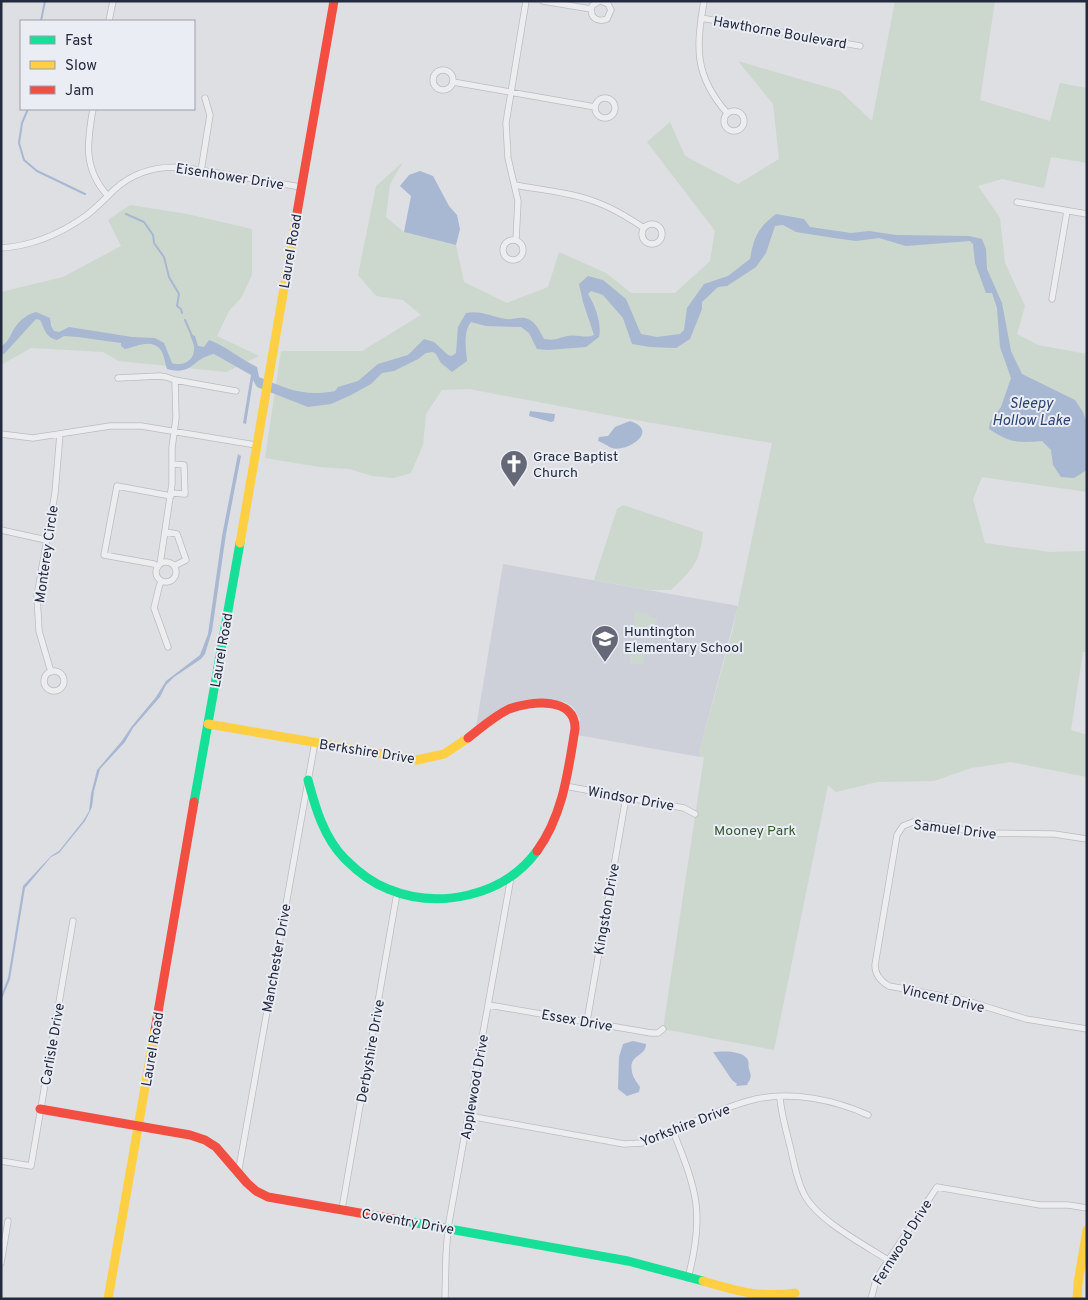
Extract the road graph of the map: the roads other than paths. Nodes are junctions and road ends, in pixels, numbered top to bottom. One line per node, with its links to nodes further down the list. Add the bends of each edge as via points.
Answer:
1 (113, 1): 9 (street)
2 (334, 1): 19 (street, Laurel Road)
3 (526, 1): 12 (street)
4 (543, 1): 7 (street)
5 (600, 1): 7 (street); 7 (street, via 610,7 607,19 594,18)
6 (704, 1): 8 (street)
7 (591, 10)
8 (701, 18): 10 (street, Hawthorne Boulevard); 16 (street, via 698,36 700,65 711,92)
9 (109, 20)
10 (860, 46)
11 (453, 82): 12 (street)
12 (510, 92): 14 (street); 18 (street, via 506,143)
13 (205, 98): 17 (street, via 210,115)
14 (595, 107)
15 (93, 110): 20 (street, via 88,138 89,157 94,175)
16 (727, 113)
17 (201, 170): 19 (street, Eisenhower Drive); 20 (street, Eisenhower Drive, via 177,167 150,170 124,182)
18 (515, 185): 24 (street, via 596,202); 25 (street, via 518,208)
19 (301, 187): 34 (street, Laurel Road)
20 (108, 196): 26 (street, Eisenhower Drive, via 63,230 34,242)
21 (1017, 202): 22 (street)
22 (1067, 211): 23 (street); 27 (street)
23 (1087, 214)
24 (644, 228)
25 (516, 240)
26 (1, 248)
27 (1052, 299)
28 (118, 378): 29 (street, via 160,376)
29 (175, 380): 30 (street); 31 (street)
30 (236, 391)
31 (174, 430): 33 (street, via 126,425); 34 (street); 35 (street)
32 (1, 434): 33 (street, via 33,438)
33 (60, 434): 39 (street, Monterey Circle, via 59,465)
34 (256, 445): 45 (street, Laurel Road)
35 (172, 464): 36 (street); 36 (street, via 184,465 185,494)
36 (171, 494): 38 (street); 40 (street, via 117,486 104,555)
37 (1, 530): 39 (street)
38 (166, 532): 40 (street); 41 (street, via 177,534 186,560)
39 (46, 540): 44 (street, Monterey Circle, via 38,614 42,646)
40 (159, 566): 41 (street, via 166,562); 42 (street, via 156,573)
41 (174, 566): 42 (street, via 176,574 173,580)
42 (161, 581): 43 (street, via 154,608)
43 (168, 647)
44 (51, 672)
45 (208, 724): 46 (street, Berkshire Drive); 64 (street, Laurel Road)
46 (315, 742): 47 (street, Manchester Drive); 48 (street, Berkshire Drive, via 406,759 428,758 446,753 515,706 534,703 559,706 571,710 575,719)
47 (308, 780): 53 (street, via 326,832 340,853 362,874); 67 (street, Manchester Drive)
48 (565, 786): 49 (street, Windsor Drive); 52 (street, via 548,836 529,861)
49 (626, 797): 50 (street, Windsor Drive, via 684,808); 57 (street, Kingston Drive)
50 (695, 814)
51 (1087, 839): 54 (street, Samuel Drive, via 1054,834 984,833 908,823 897,835)
52 (510, 876): 53 (street, via 477,894 452,899); 56 (street, Applewood Drive)
53 (397, 893): 69 (street, Derbyshire Drive)
54 (885, 901): 59 (street, Vincent Drive, via 874,965 877,976 884,983 964,1000 1026,1019)
55 (73, 921): 61 (street, Carlisle Drive)
56 (489, 1005): 57 (street, Essex Drive); 63 (street, Applewood Drive)
57 (587, 1021): 58 (street, Essex Drive, via 651,1033)
58 (663, 1029)
59 (1087, 1030)
60 (780, 1097): 62 (street, Yorkshire Drive, via 841,1104); 65 (street, Yorkshire Drive, via 744,1103); 74 (street, via 797,1177 809,1203 828,1220)
61 (40, 1110): 64 (street, Coventry Drive); 66 (street, Carlisle Drive, via 31,1166)
62 (868, 1115)
63 (469, 1116): 65 (street, Yorkshire Drive, via 624,1144 642,1143); 71 (street, Applewood Drive)
64 (138, 1127): 67 (street, Coventry Drive, via 203,1139 222,1151); 78 (street, Laurel Road)
65 (673, 1131): 76 (street, via 689,1172 696,1202 697,1232)
66 (1, 1161)
67 (238, 1174): 69 (street, Coventry Drive, via 249,1187 262,1195)
68 (1087, 1208): 74 (street, Fernwood Drive, via 1040,1205 937,1187)
69 (342, 1209): 71 (street, Coventry Drive)
70 (8, 1221): 73 (street)
71 (448, 1228): 76 (street, Coventry Drive, via 620,1259); 79 (street, Applewood Drive)
72 (1087, 1230): 81 (street)
73 (3, 1241): 75 (street)
74 (888, 1260): 80 (street, Fernwood Drive, via 876,1280)
75 (1, 1263)
76 (688, 1278): 77 (street, Coventry Drive, via 756,1295)
77 (795, 1293)
78 (108, 1299)
79 (445, 1299)
80 (871, 1299)
81 (1077, 1299)

